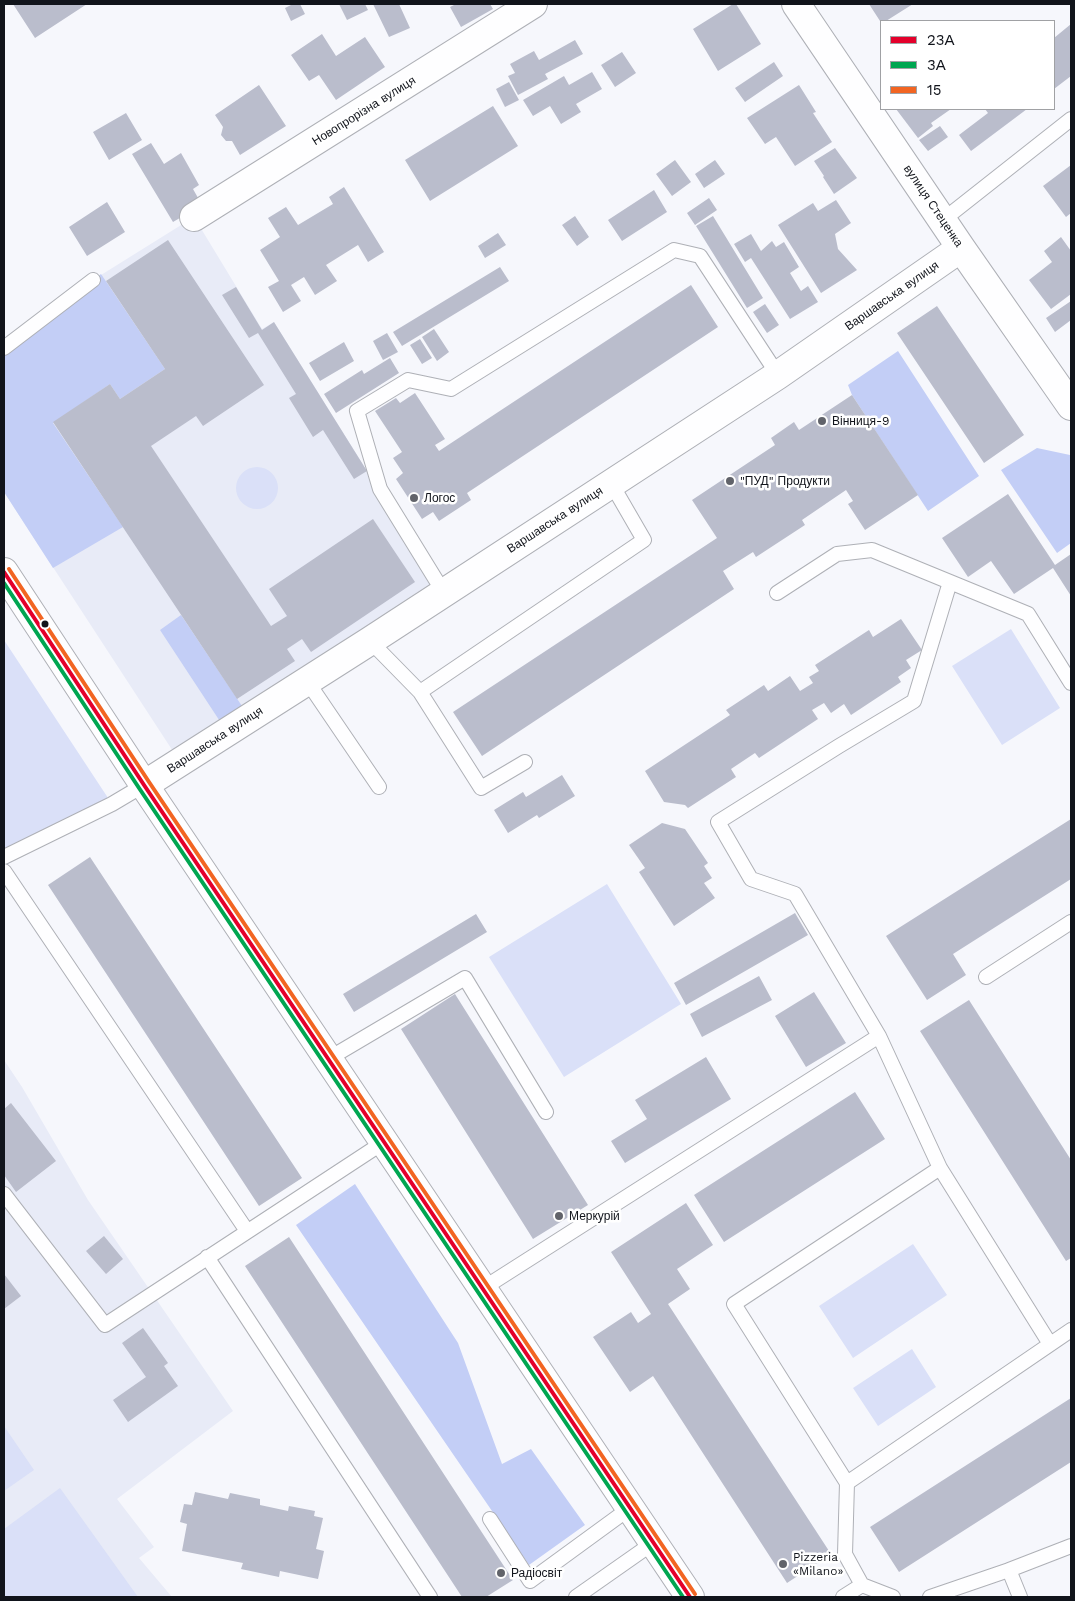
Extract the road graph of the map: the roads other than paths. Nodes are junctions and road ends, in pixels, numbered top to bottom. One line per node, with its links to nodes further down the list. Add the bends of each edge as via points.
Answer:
1 (533, 4): 4 (street, Новопрорізна вулиця)
2 (796, 4): 5 (street, вулиця Стеценка)
3 (1071, 120): 5 (lane)
4 (194, 217)
5 (943, 220): 6 (street, вулиця Стеценка)
6 (961, 248): 9 (street, Варшавська вулиця); 10 (street, вулиця Стеценка)
7 (92, 280): 8 (lane)
8 (4, 348)
9 (778, 375): 11 (street, Варшавська вулиця); 14 (lane, via 700,256 674,250 451,389 408,380 357,411 380,489)
10 (1071, 406)
11 (611, 483): 14 (street, Варшавська вулиця); 19 (lane, via 644,540)
12 (4, 572): 21 (street)
13 (950, 582): 15 (lane, via 872,550 837,554); 18 (lane, via 1028,614); 27 (lane, via 914,701 718,822 751,879 795,894)
14 (444, 593): 16 (street, Варшавська вулиця)
15 (778, 593)
16 (370, 641): 17 (street, Варшавська вулиця); 19 (lane)
17 (307, 681): 21 (street, Варшавська вулиця); 22 (lane)
18 (1071, 683)
19 (420, 692): 20 (lane, via 481,788)
20 (525, 762)
21 (144, 785): 23 (lane); 28 (street)
22 (379, 787)
23 (4, 856)
24 (4, 871): 33 (lane)
25 (1071, 922): 26 (lane)
26 (986, 977)
27 (879, 1036): 31 (lane); 35 (lane)
28 (328, 1059): 29 (lane, via 465,978); 30 (street)
29 (546, 1112)
30 (384, 1142): 33 (lane); 35 (street)
31 (940, 1168): 37 (lane); 38 (lane, via 734,1304)
32 (4, 1194): 34 (lane, via 105,1325)
33 (246, 1231): 34 (lane)
34 (207, 1257): 45 (lane)
35 (482, 1289): 39 (street)
36 (1071, 1330): 37 (lane)
37 (1050, 1344): 38 (lane)
38 (847, 1483): 44 (lane, via 845,1554)
39 (630, 1508): 40 (lane, via 530,1581); 41 (street)
40 (490, 1519)
41 (653, 1543): 46 (lane); 47 (street)
42 (1071, 1546): 43 (lane)
43 (1009, 1570): 50 (lane); 51 (lane)
44 (862, 1585): 48 (lane); 49 (lane)
45 (430, 1597)
46 (576, 1597)
47 (690, 1597)
48 (843, 1597)
49 (893, 1597)
50 (930, 1597)
51 (1020, 1597)

